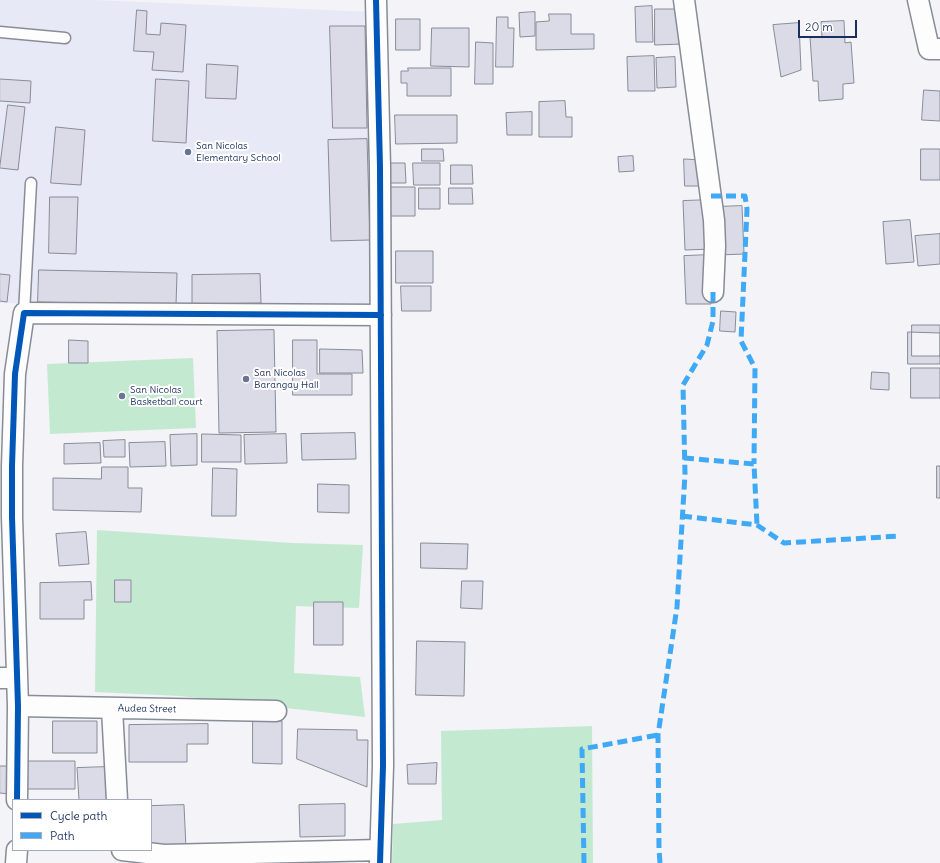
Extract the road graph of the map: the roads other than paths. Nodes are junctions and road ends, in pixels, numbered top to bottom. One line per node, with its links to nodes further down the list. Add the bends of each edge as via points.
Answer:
1 (376, 0): 10 (street)
2 (684, 0): 8 (street, via 714,220)
3 (918, 0): 6 (street, via 929,49)
4 (0, 32): 5 (lane)
5 (66, 38)
6 (940, 49)
7 (31, 183): 9 (lane)
8 (713, 292)
9 (24, 313): 10 (street); 11 (street)
10 (381, 315): 21 (street, via 383,766)
11 (6, 466): 12 (street)
12 (6, 516): 13 (street)
13 (9, 678): 14 (street)
14 (18, 706): 15 (street, Audea Street); 17 (street)
15 (112, 709): 16 (street, Audea Street); 18 (street)
16 (276, 711)
17 (17, 799)
18 (117, 799)
19 (16, 851): 22 (street)
20 (130, 851): 21 (street, via 164,855)
21 (380, 857)
22 (16, 863)

